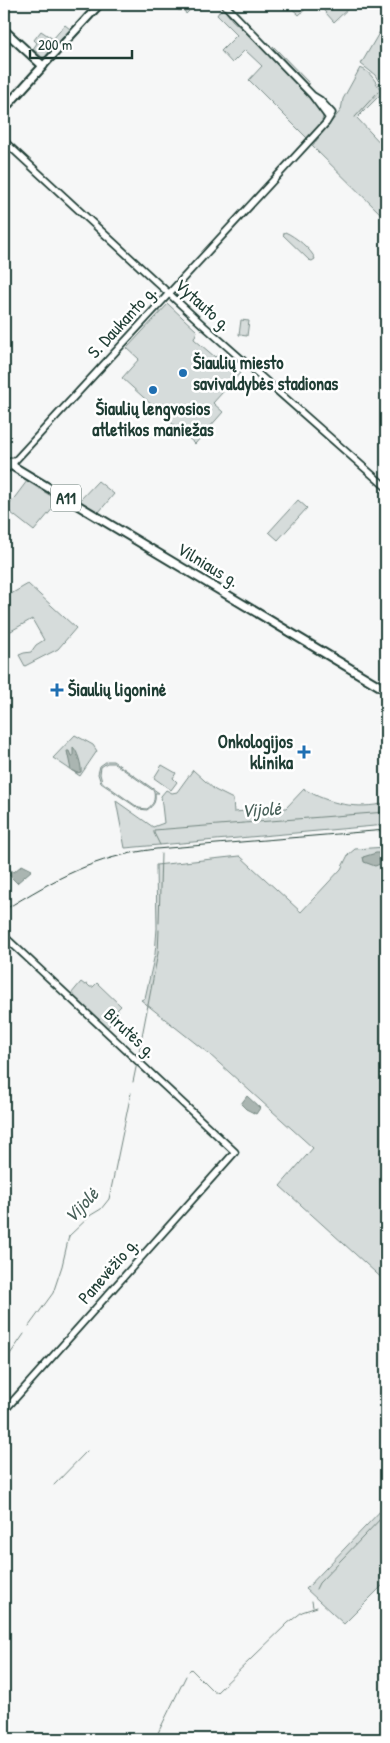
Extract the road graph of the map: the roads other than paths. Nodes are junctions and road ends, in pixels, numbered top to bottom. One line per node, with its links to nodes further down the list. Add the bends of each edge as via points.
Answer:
1 (100, 4): 4 (main road)
2 (224, 4): 7 (main road, S. Daukanto g., via 330,115 284,170)
3 (4, 30): 4 (highway)
4 (43, 66): 5 (highway)
5 (4, 109)
6 (4, 141): 7 (main road, Vytauto g.)
7 (169, 293): 8 (main road, S. Daukanto g.); 9 (main road, Vytauto g.)
8 (8, 466): 10 (highway, Vilniaus g. / A11)
9 (386, 487)
10 (386, 690)
11 (4, 936): 12 (main road, Birutės g.)
12 (235, 1152): 13 (main road, Panevėžio g.)
13 (4, 1410)

